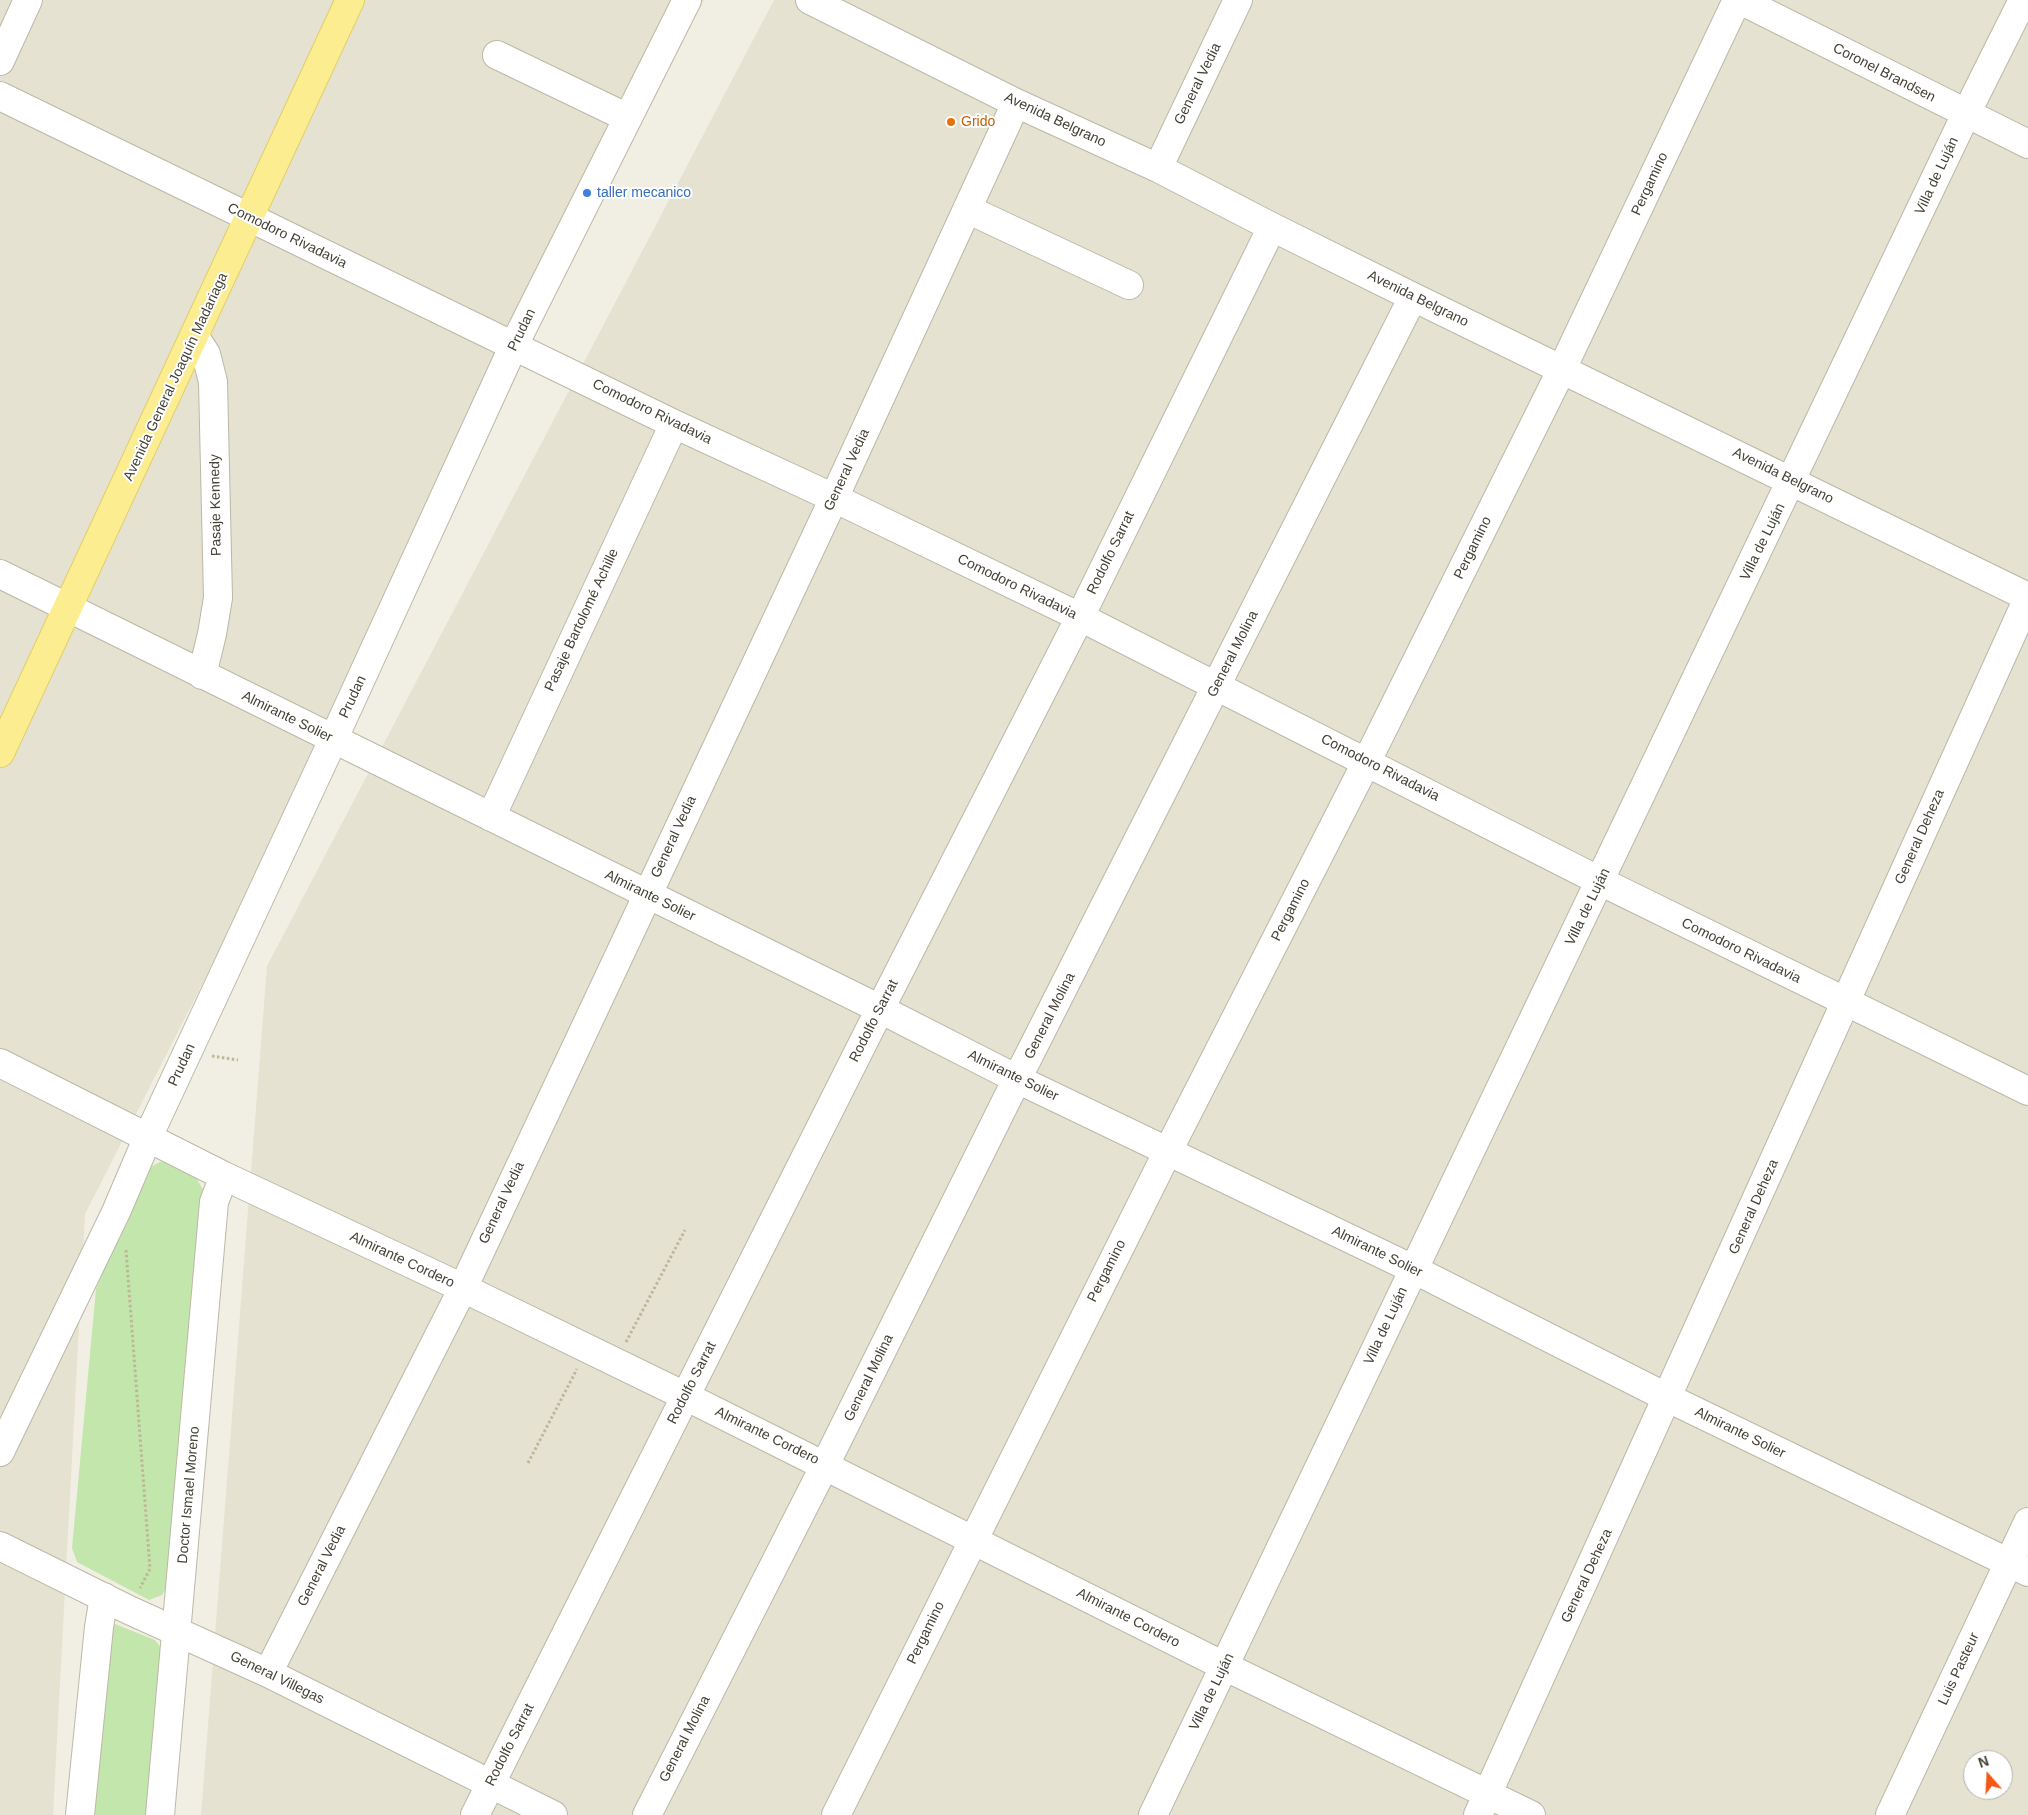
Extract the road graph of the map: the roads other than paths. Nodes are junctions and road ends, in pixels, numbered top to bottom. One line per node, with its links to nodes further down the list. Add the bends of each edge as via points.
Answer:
1 (28, 0): 9 (street)
2 (350, 0): 17 (main road, Avenida General Joaquín Madariaga)
3 (686, 0): 13 (street, Prudan)
4 (810, 0): 11 (street, Avenida Belgrano)
5 (1238, 0): 15 (street, General Vedia)
6 (1739, 0): 12 (street, Coronel Brandsen); 23 (street, Pergamino)
7 (2023, 0): 12 (street, Villa de Luján)
8 (497, 55): 13 (street)
9 (0, 61)
10 (0, 96): 17 (street, Comodoro Rivadavia)
11 (1016, 103): 15 (street, Avenida Belgrano); 16 (street, General Vedia)
12 (1966, 114): 14 (street, Coronel Brandsen); 25 (street, Villa de Luján)
13 (628, 118): 22 (street, Prudan)
14 (2028, 144)
15 (1158, 168): 18 (street, Avenida Belgrano)
16 (967, 209): 19 (street); 26 (street, General Vedia)
17 (250, 218): 21 (main road, Avenida General Joaquín Madariaga); 22 (street, Comodoro Rivadavia)
18 (1272, 227): 20 (street, Avenida Belgrano); 30 (street, Rodolfo Sarrat)
19 (1129, 285)
20 (1413, 297): 23 (street, Avenida Belgrano); 32 (street, General Molina)
21 (195, 337): 29 (main road, Avenida General Joaquín Madariaga); 31 (street, Pasaje Kennedy, via 206,354 213,382 218,598)
22 (514, 345): 24 (street, Comodoro Rivadavia); 33 (street, Prudan)
23 (1562, 369): 25 (street, Avenida Belgrano); 35 (street, Pergamino)
24 (674, 424): 26 (street, Comodoro Rivadavia); 36 (street, Pasaje Bartolomé Achille)
25 (1792, 481): 28 (street, Avenida Belgrano); 37 (street, Villa de Luján)
26 (834, 498): 30 (street, Comodoro Rivadavia); 38 (street, General Vedia)
27 (0, 574): 29 (street, Almirante Solier)
28 (2028, 598): 39 (street, General Deheza)
29 (68, 606): 31 (street, Almirante Solier); 34 (main road, Avenida General Joaquín Madariaga)
30 (1080, 617): 32 (street, Comodoro Rivadavia); 40 (street, Rodolfo Sarrat)
31 (202, 675): 33 (street, Almirante Solier)
32 (1217, 686): 35 (street, Comodoro Rivadavia); 42 (street, General Molina)
33 (333, 740): 36 (street, Almirante Solier); 44 (street, Prudan)
34 (0, 754)
35 (1367, 761): 37 (street, Comodoro Rivadavia); 45 (street, Pergamino)
36 (491, 817): 38 (street, Almirante Solier)
37 (1600, 881): 39 (street, Comodoro Rivadavia); 47 (street, Villa de Luján)
38 (646, 895): 40 (street, Almirante Solier); 48 (street, General Vedia)
39 (1846, 1003): 43 (street, Comodoro Rivadavia); 50 (street, General Deheza)
40 (880, 1009): 42 (street, Almirante Solier); 49 (street, Rodolfo Sarrat)
41 (0, 1063): 44 (street, Almirante Cordero)
42 (1017, 1079): 45 (street, Almirante Solier); 52 (street, General Molina)
43 (2028, 1091)
44 (148, 1137): 46 (street, Almirante Cordero); 51 (street, Prudan, via 116,1212)
45 (1168, 1150): 47 (street, Almirante Solier); 54 (street, Pergamino)
46 (224, 1176): 48 (street, Almirante Cordero); 58 (street, Doctor Ismael Moreno, via 214,1202)
47 (1413, 1269): 50 (street, Almirante Solier); 59 (street, Villa de Luján)
48 (463, 1288): 49 (street, Almirante Cordero); 60 (street, General Vedia)
49 (685, 1396): 52 (street, Almirante Cordero); 61 (street, Rodolfo Sarrat)
50 (1668, 1398): 56 (street, Almirante Solier); 62 (street, General Deheza)
51 (0, 1452)
52 (826, 1465): 54 (street, Almirante Cordero); 67 (street, General Molina)
53 (2028, 1522): 56 (street, Luis Pasteur)
54 (972, 1540): 59 (street, Almirante Cordero); 68 (street, Pergamino)
55 (0, 1546): 57 (street, General Villegas)
56 (2018, 1567): 71 (street, Luis Pasteur)
57 (104, 1597): 58 (street, General Villegas); 63 (street)
58 (178, 1630): 60 (street, General Villegas); 64 (street, Doctor Ismael Moreno)
59 (1224, 1666): 62 (street, Almirante Cordero); 69 (street, Villa de Luján)
60 (268, 1673): 61 (street, General Villegas)
61 (490, 1784): 65 (street, Rodolfo Sarrat); 66 (street, General Villegas)
62 (1482, 1804): 70 (street, Almirante Cordero)
63 (80, 1815)
64 (160, 1815)
65 (475, 1815)
66 (553, 1815)
67 (647, 1815)
68 (836, 1815)
69 (1153, 1815)
70 (1531, 1815)
71 (1890, 1815)

